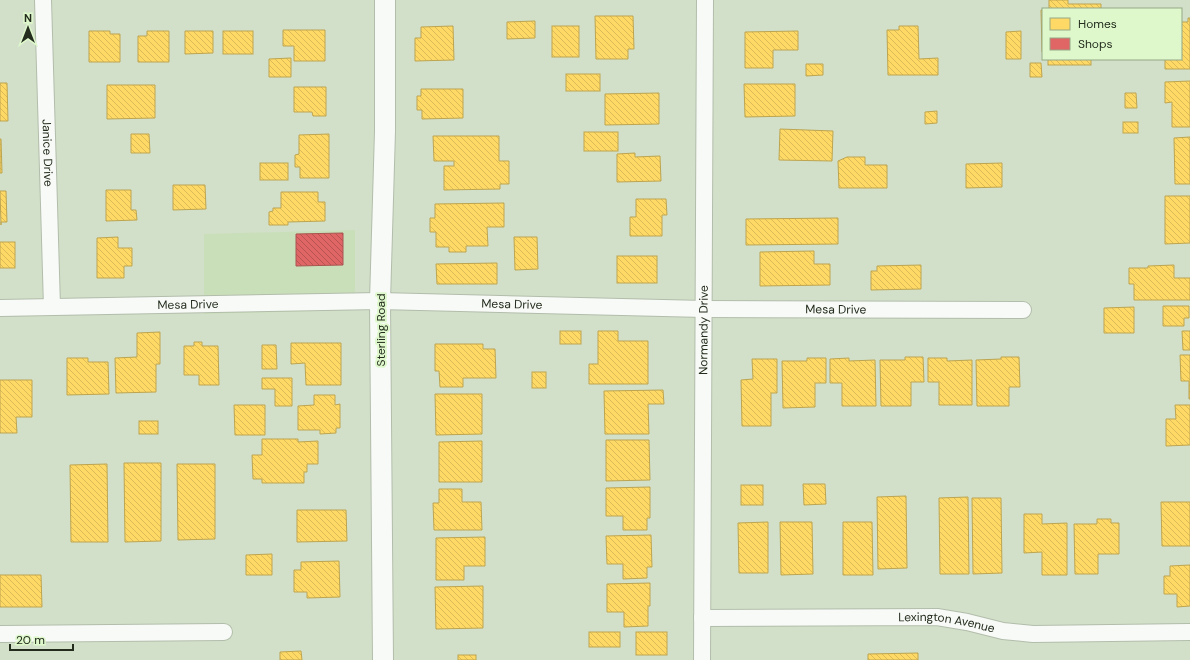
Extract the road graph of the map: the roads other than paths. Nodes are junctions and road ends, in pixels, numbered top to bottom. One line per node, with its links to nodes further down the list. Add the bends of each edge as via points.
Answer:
1 (43, 0): 5 (street, Janice Drive)
2 (385, 0): 4 (street, Sterling Road, via 385,131)
3 (705, 0): 7 (street, Normandy Drive)
4 (380, 301): 5 (street, Mesa Drive); 7 (street, Mesa Drive); 13 (street, Sterling Road)
5 (52, 307): 6 (street, Mesa Drive)
6 (0, 308)
7 (704, 309): 8 (street, Mesa Drive); 9 (street, Normandy Drive)
8 (1023, 310)
9 (702, 618): 11 (street, Lexington Avenue, via 937,616 1003,631 1033,634); 14 (street, Normandy Drive)
10 (224, 632): 12 (street)
11 (1190, 632)
12 (0, 634)
13 (383, 660)
14 (702, 660)

